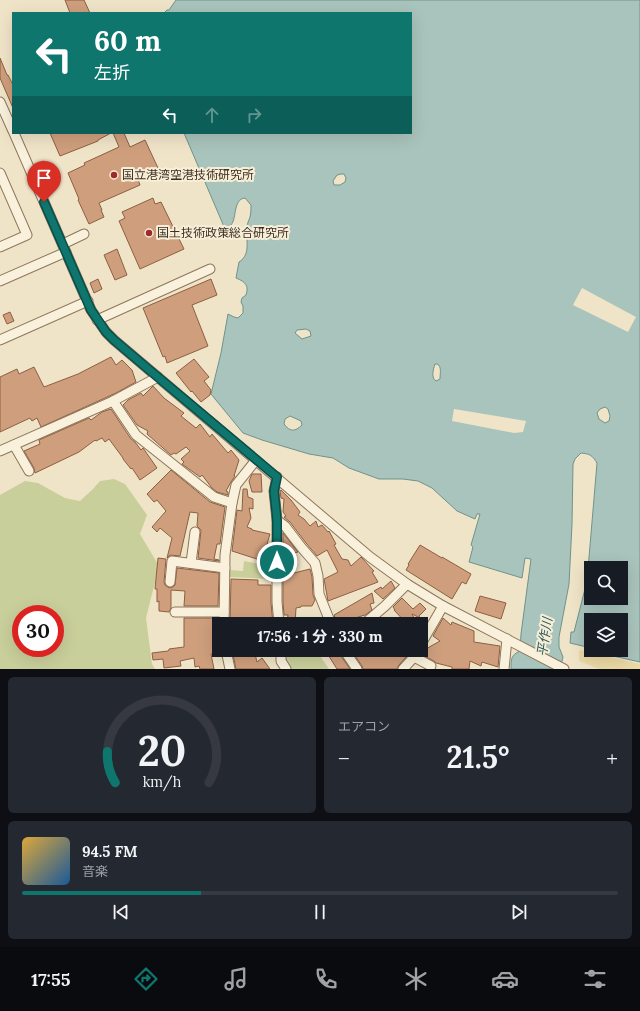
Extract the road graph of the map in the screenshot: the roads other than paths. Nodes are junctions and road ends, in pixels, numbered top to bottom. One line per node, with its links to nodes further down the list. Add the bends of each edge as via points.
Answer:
1 (0, 102): 2 (street)
2 (12, 130)
3 (14, 134): 8 (street)
4 (0, 173): 5 (street)
5 (4, 193): 7 (street, via 27,235)
6 (84, 234): 8 (street)
7 (0, 247)
8 (64, 248): 10 (street); 11 (street)
9 (210, 269): 12 (street)
10 (0, 281)
11 (88, 301): 12 (street); 13 (street)
12 (97, 320): 14 (street, via 114,340)
13 (0, 340)
14 (158, 377): 15 (street); 18 (street)
15 (113, 401): 16 (street); 21 (street, via 136,435 214,497)
16 (14, 445): 17 (street); 19 (street)
17 (0, 451)
18 (256, 460): 20 (street); 21 (street, via 236,486)
19 (29, 471)
20 (277, 477): 22 (street, via 274,491); 27 (street, via 370,557)
21 (232, 503): 25 (street)
22 (277, 520): 32 (street); 33 (street, via 286,526 315,564 319,594)
23 (195, 532): 24 (street)
24 (191, 563): 25 (street); 26 (street, via 172,561)
25 (225, 568): 30 (street)
26 (170, 582)
27 (407, 584): 28 (street); 34 (street)
28 (442, 606): 35 (street); 36 (street)
29 (175, 612): 30 (street)
30 (224, 612): 31 (street)
31 (224, 617)
32 (279, 617)
33 (328, 617)
34 (372, 617)
35 (428, 631)
36 (507, 639): 47 (street); 48 (street)
37 (227, 657): 43 (street)
38 (281, 657): 44 (street)
39 (349, 657): 45 (street)
40 (413, 657): 46 (street)
41 (420, 657): 42 (street)
42 (431, 666)
43 (230, 669)
44 (286, 669)
45 (357, 669)
46 (403, 669)
47 (504, 669)
48 (564, 669)

